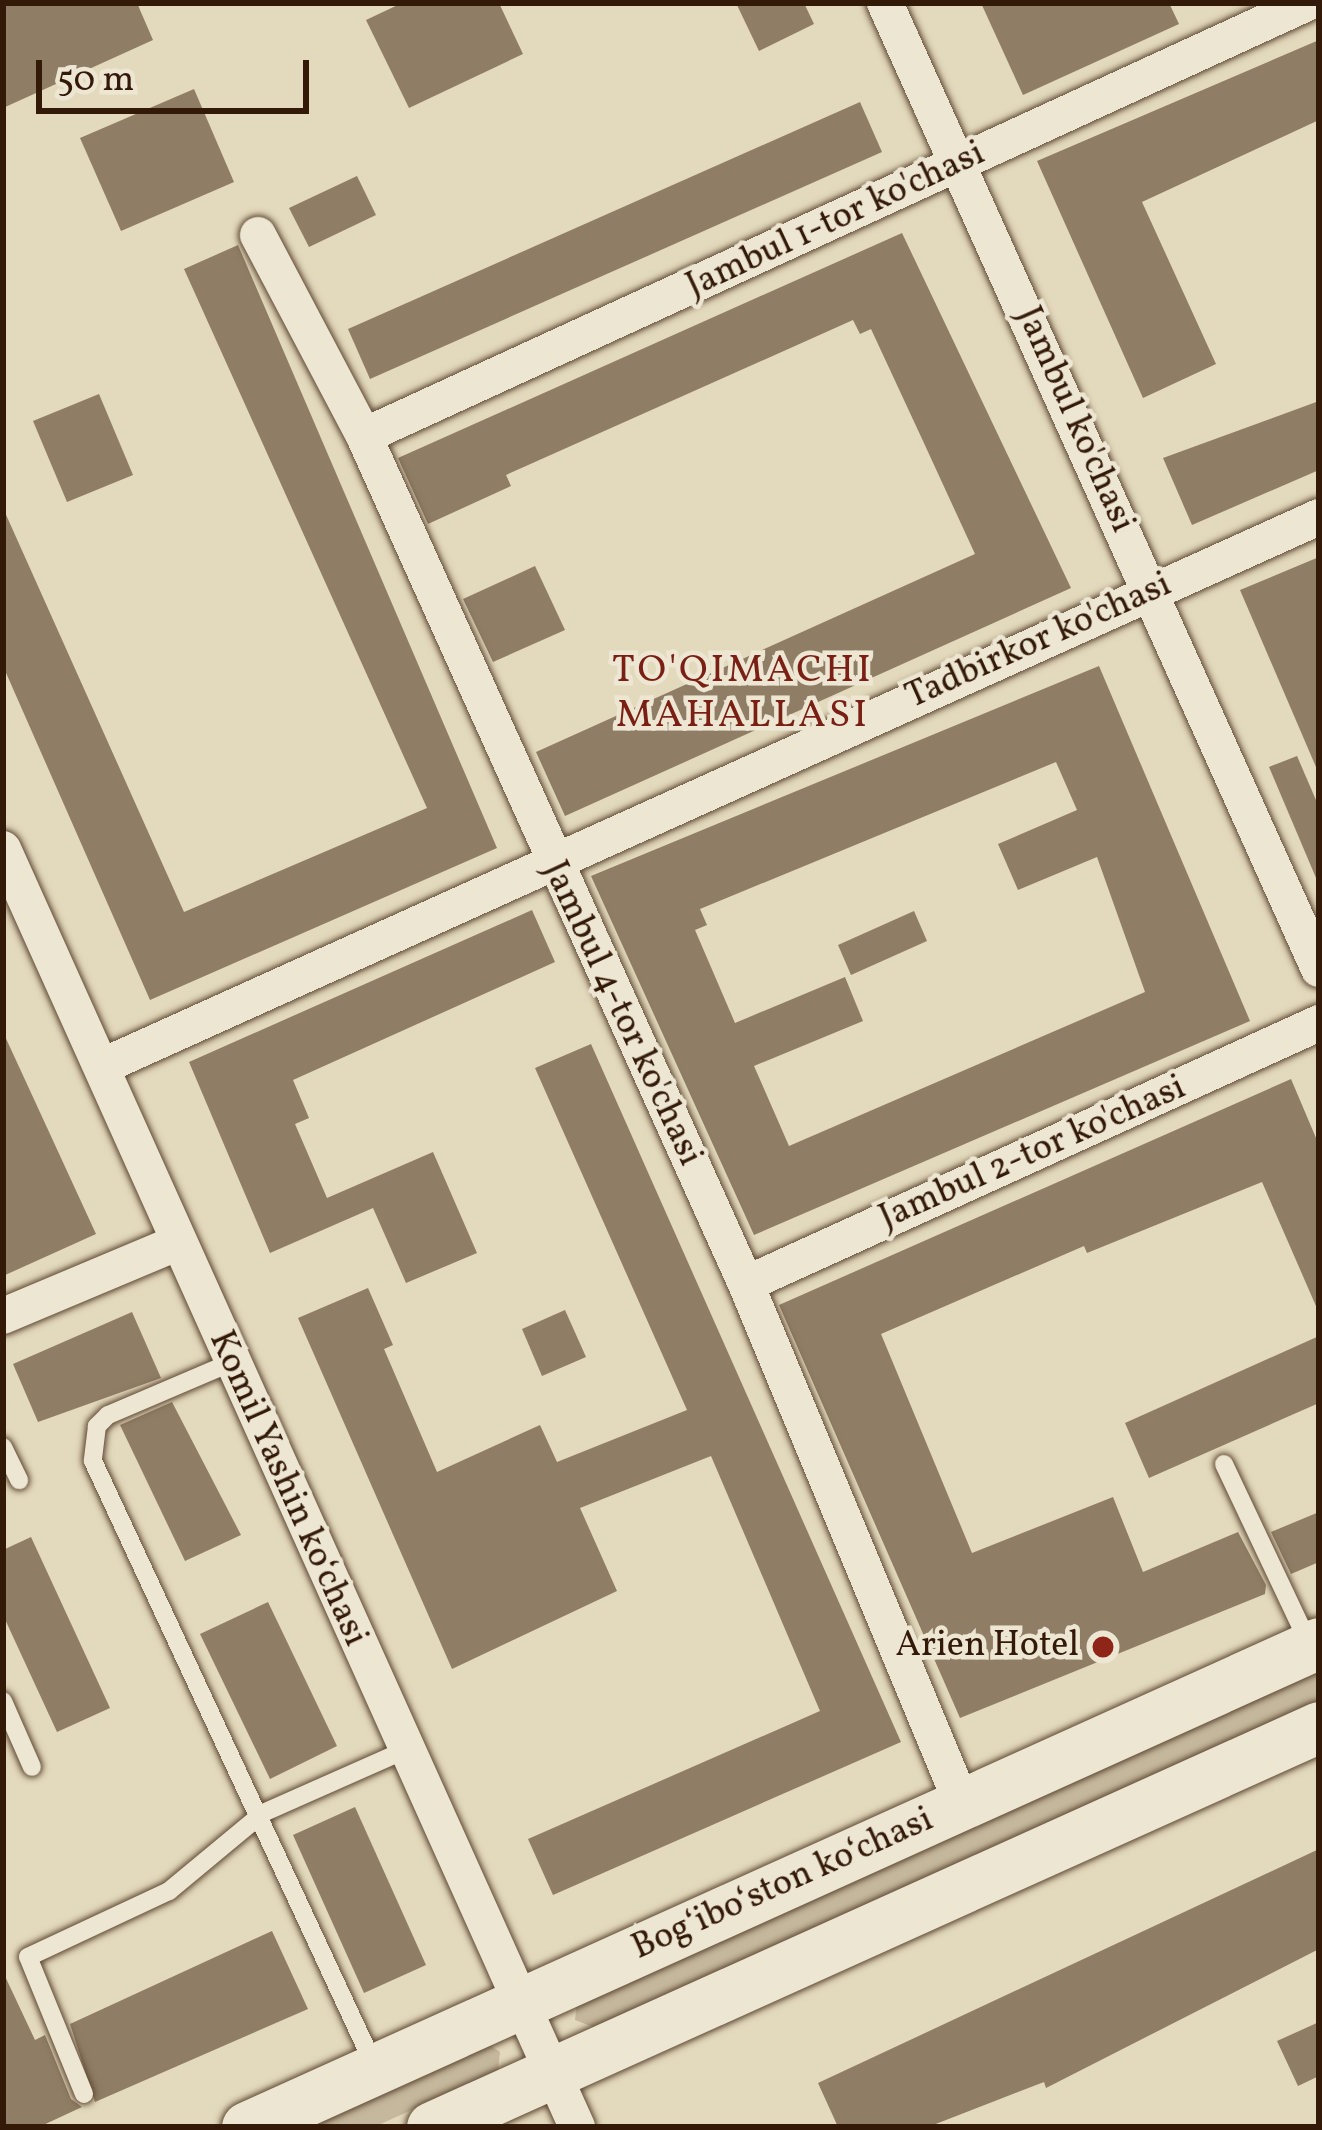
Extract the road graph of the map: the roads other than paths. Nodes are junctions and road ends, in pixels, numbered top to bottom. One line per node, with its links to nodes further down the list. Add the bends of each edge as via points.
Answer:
1 (885, 3): 3 (street, Jambul ko'chasi)
2 (1307, 3): 3 (street, Jambul 1-tor ko'chasi)
3 (958, 166): 5 (street, Jambul 1-tor ko'chasi); 7 (street, Jambul ko'chasi)
4 (258, 235): 5 (street, Jambul 4-tor ko'chasi)
5 (364, 436): 9 (street, Jambul 4-tor ko'chasi)
6 (1319, 518): 7 (street, Tadbirkor ko'chasi)
7 (1152, 592): 9 (street, Tadbirkor ko'chasi); 10 (street, Jambul ko'chasi)
8 (3, 849): 12 (street, Komil Yashin koʻchasi)
9 (550, 861): 12 (street, Tadbirkor ko'chasi); 14 (street, Jambul 4-tor ko'chasi)
10 (1319, 969)
11 (1319, 1023): 14 (street, Jambul 2-tor ko'chasi)
12 (103, 1066): 13 (street, Komil Yashin koʻchasi)
13 (179, 1242): 15 (street); 16 (street, Komil Yashin koʻchasi)
14 (746, 1284): 25 (street, Jambul 4-tor ko'chasi)
15 (3, 1316)
16 (230, 1363): 23 (street, Komil Yashin koʻchasi); 26 (lane, via 108,1415 97,1426 93,1461)
17 (3, 1447): 19 (lane)
18 (1224, 1464): 20 (lane)
19 (19, 1480)
20 (1315, 1644): 25 (street, Bogʻiboʻston koʻchasi)
21 (3, 1701): 24 (lane)
22 (1319, 1726): 29 (street, Bogʻiboʻston koʻchasi)
23 (403, 1751): 26 (lane); 27 (street, Komil Yashin koʻchasi)
24 (32, 1767)
25 (962, 1804): 27 (street, Bogʻiboʻston koʻchasi)
26 (263, 1813): 28 (lane); 30 (lane, via 170,1891 28,1957)
27 (520, 2003): 28 (street, Bogʻiboʻston koʻchasi); 29 (street, Komil Yashin koʻchasi)
28 (376, 2069): 31 (street, Bogʻiboʻston koʻchasi)
29 (553, 2072): 32 (street, Bogʻiboʻston koʻchasi); 33 (street, Komil Yashin koʻchasi)
30 (84, 2094)
31 (247, 2127)
32 (432, 2127)
33 (577, 2127)

